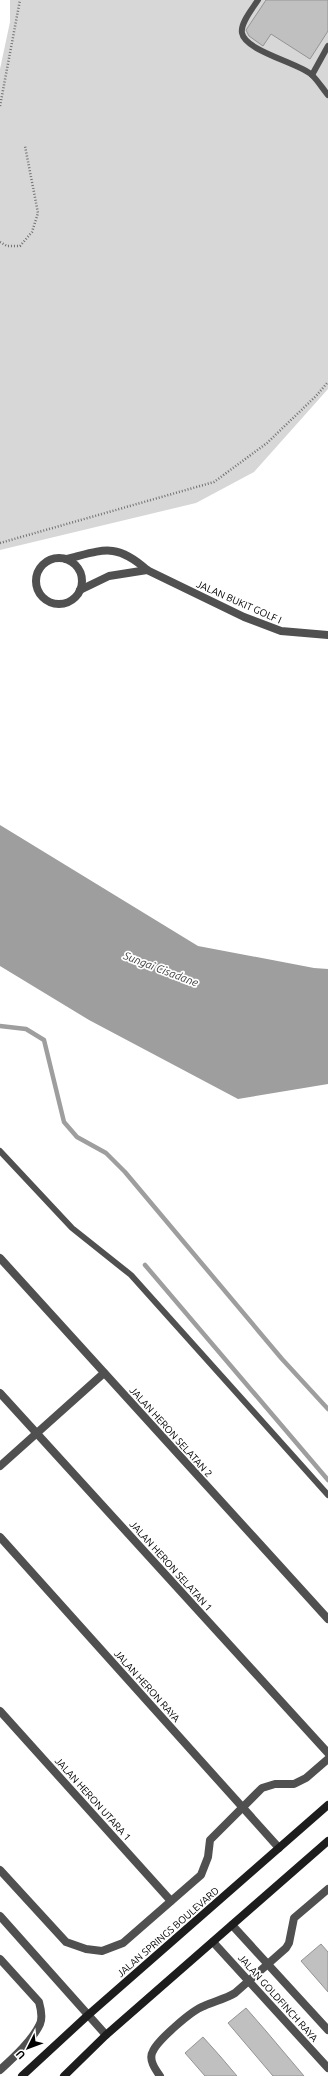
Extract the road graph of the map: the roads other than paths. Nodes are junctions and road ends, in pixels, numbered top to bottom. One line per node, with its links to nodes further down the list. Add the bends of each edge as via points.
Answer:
1 (258, 0): 3 (lane, via 242,26 243,37 270,54)
2 (328, 46): 3 (lane)
3 (312, 74): 4 (lane)
4 (328, 95)
5 (66, 559): 6 (street, JALAN BUKIT GOLF I, via 100,551 119,551 134,558); 7 (street, via 78,568 81,575); 7 (street, JALAN BUKIT GOLF I, via 52,559 40,568 37,575 38,589 48,600 55,603 70,601)
6 (147, 570): 7 (street, JALAN BUKIT GOLF I, via 109,576); 8 (street, JALAN BUKIT GOLF I, via 281,632)
7 (80, 590)
8 (328, 635)
9 (0, 1151): 15 (lane, via 72,1228 131,1275)
10 (0, 1258): 11 (street, JALAN HERON SELATAN 2)
11 (104, 1373): 13 (street); 17 (street, JALAN HERON SELATAN 2)
12 (0, 1393): 13 (street, JALAN HERON SELATAN 1)
13 (37, 1433): 14 (street); 19 (street, JALAN HERON SELATAN 1)
14 (0, 1466)
15 (328, 1495)
16 (0, 1537): 22 (street, JALAN HERON RAYA)
17 (328, 1619)
18 (0, 1711): 27 (street, JALAN HERON UTARA 1)
19 (328, 1753)
20 (328, 1759): 22 (street, via 306,1778 294,1784 275,1784 262,1788)
21 (328, 1805): 24 (main road, JALAN SPRINGS BOULEVARD)
22 (243, 1807): 24 (street, JALAN HERON RAYA); 27 (street, via 210,1840 208,1857 201,1875)
23 (328, 1842): 29 (main road)
24 (279, 1848): 34 (main road, JALAN SPRINGS BOULEVARD)
25 (0, 1870): 27 (street, via 66,1942 86,1949 102,1951 123,1943)
26 (328, 1889): 32 (street, via 298,1913 292,1922 289,1943)
27 (171, 1901)
28 (0, 1916): 34 (street)
29 (232, 1925): 30 (main road); 32 (street, JALAN GOLDFINCH RAYA)
30 (213, 1942): 33 (street, JALAN GOLDFINCH RAYA); 36 (main road)
31 (0, 1959): 38 (street, via 39,2002 41,2011 40,2023 33,2034)
32 (268, 1964): 33 (street); 35 (street, JALAN GOLDFINCH RAYA)
33 (248, 1981): 37 (street, JALAN GOLDFINCH RAYA); 39 (street, via 227,1998 203,2006 190,2014 174,2028 153,2051 151,2059)
34 (87, 2016): 36 (street); 40 (main road, JALAN SPRINGS BOULEVARD)
35 (328, 2030)
36 (106, 2035): 41 (main road)
37 (328, 2068)
38 (0, 2070)
39 (157, 2073)
40 (22, 2076)
41 (64, 2076)

